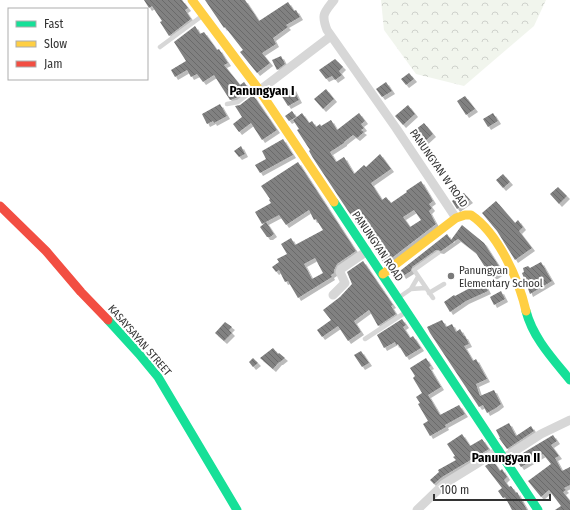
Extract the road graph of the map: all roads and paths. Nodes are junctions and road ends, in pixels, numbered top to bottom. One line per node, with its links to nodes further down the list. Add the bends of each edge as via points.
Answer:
1 (192, 0): 3 (street, PANUNGYAN ROAD)
2 (334, 0): 4 (street, PANUNGYAN W ROAD, via 323,16)
3 (203, 15): 5 (lane); 6 (street, PANUNGYAN ROAD)
4 (331, 36): 6 (street); 9 (street, PANUNGYAN W ROAD)
5 (160, 47)
6 (259, 88): 7 (lane, via 238,102); 10 (street, PANUNGYAN ROAD)
7 (227, 104)
8 (0, 206): 27 (street, KASAYSAYAN STREET, via 46,251 158,377)
9 (456, 218): 12 (street); 23 (street, PANUNGYAN W ROAD, via 472,215 503,254 519,285 531,327)
10 (367, 251): 12 (street, PANUNGYAN ROAD); 18 (street, via 342,269 340,272 345,283)
11 (438, 253): 13 (lane, via 414,270)
12 (382, 274): 19 (street, PANUNGYAN ROAD)
13 (418, 277): 15 (lane); 16 (lane)
14 (444, 284): 17 (lane)
15 (425, 288): 16 (lane); 17 (lane)
16 (411, 289): 19 (lane)
17 (429, 293): 20 (lane)
18 (333, 295)
19 (398, 298): 21 (street, PANUNGYAN ROAD)
20 (433, 298)
21 (406, 312): 22 (lane); 25 (street, PANUNGYAN ROAD)
22 (365, 339)
23 (570, 380)
24 (570, 420): 26 (street, via 531,440)
25 (499, 450): 26 (street, PANUNGYAN ROAD); 28 (street, via 444,484)
26 (504, 458): 29 (street, PANUNGYAN ROAD)
27 (237, 510)
28 (417, 510)
29 (538, 510)

